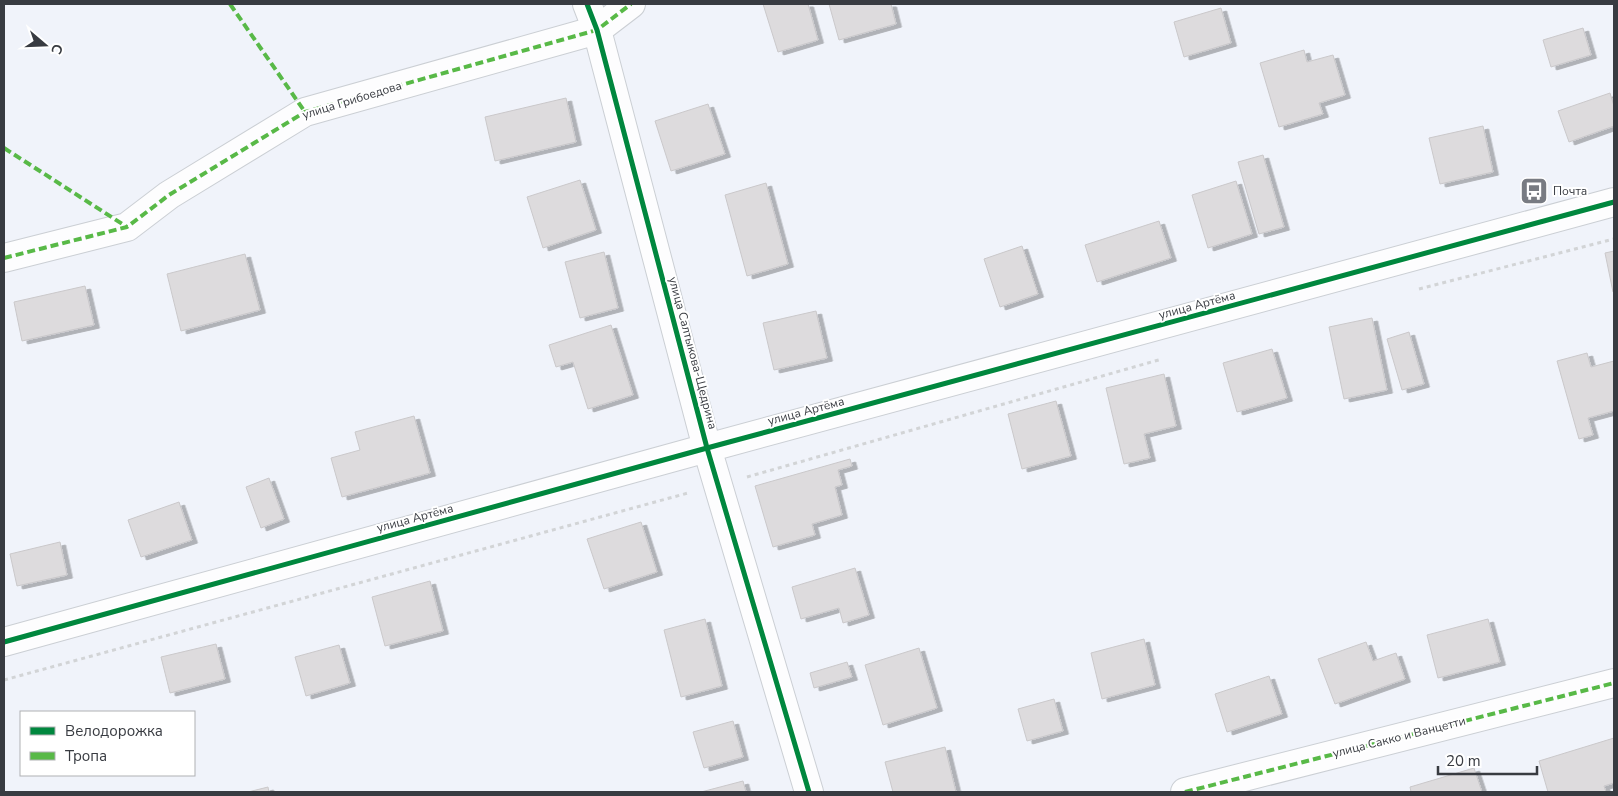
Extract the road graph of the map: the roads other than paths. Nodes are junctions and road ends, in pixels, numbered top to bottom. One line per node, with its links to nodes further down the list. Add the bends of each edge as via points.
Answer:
1 (587, 4): 3 (street, улица Салтыкова-Щедрина)
2 (631, 4): 3 (street, улица Грибоедова)
3 (597, 30): 5 (street, улица Грибоедова, via 305,112 169,195 127,227); 6 (street, улица Салтыкова-Щедрина)
4 (1614, 202): 6 (street, улица Артёма)
5 (4, 258)
6 (707, 448): 7 (street, улица Артёма); 9 (street, улица Салтыкова-Щедрина)
7 (4, 642)
8 (1614, 683): 10 (street, улица Сакко и Ванцетти)
9 (809, 792)
10 (1185, 792)

